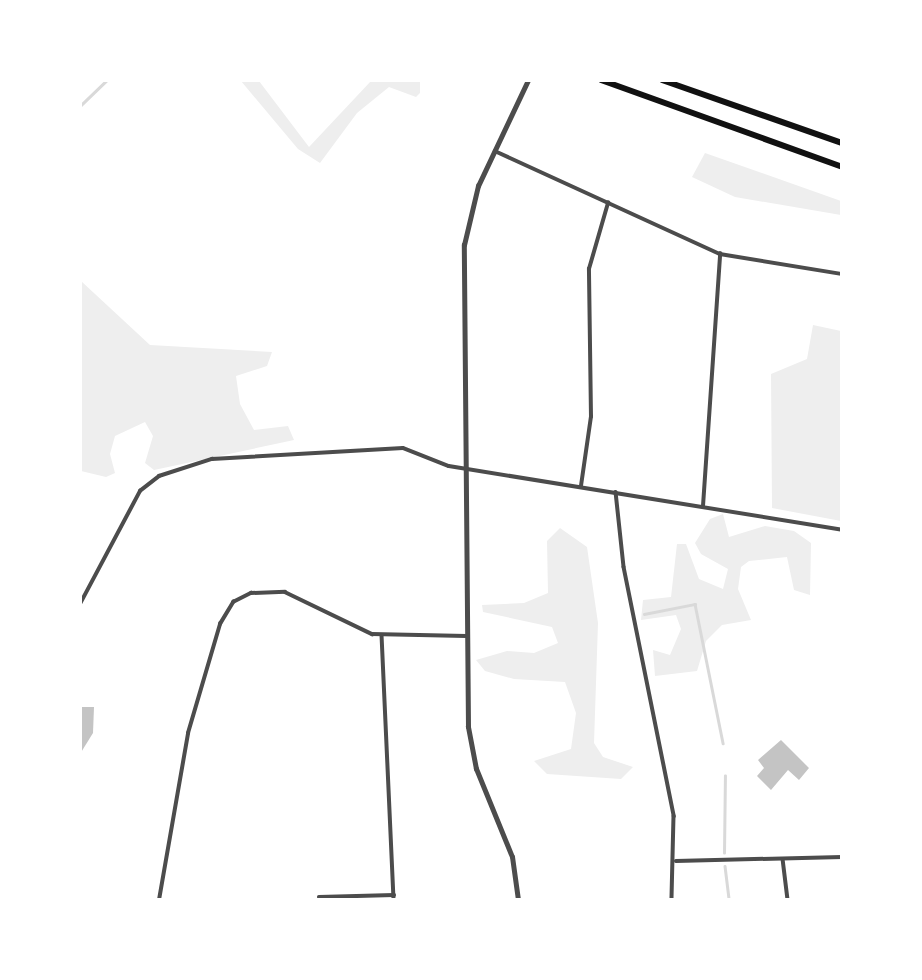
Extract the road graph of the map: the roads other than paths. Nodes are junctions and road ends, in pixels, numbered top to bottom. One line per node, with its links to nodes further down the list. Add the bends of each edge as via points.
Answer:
1 (528, 80): 5 (street)
2 (601, 80): 6 (highway)
3 (662, 80): 4 (highway)
4 (842, 142)
5 (495, 151): 7 (street); 10 (street, via 472,200 464,245)
6 (842, 167)
7 (608, 203): 8 (street); 11 (street, via 589,269 590,417)
8 (720, 254): 9 (street); 13 (street)
9 (842, 274)
10 (465, 467): 11 (street); 15 (street, via 384,448 187,464 140,491); 17 (street)
11 (581, 486): 12 (street)
12 (616, 492): 13 (street); 20 (street, via 624,567 674,816)
13 (703, 506): 14 (street)
14 (842, 530)
15 (80, 604)
16 (382, 635): 17 (street); 22 (street); 23 (street, via 285,592 251,593 229,606 182,758)
17 (466, 636): 24 (street, via 471,751 506,839)
18 (842, 857): 19 (street)
19 (783, 859): 20 (street); 26 (street)
20 (676, 861): 25 (street)
21 (319, 897): 22 (street)
22 (394, 897)
23 (159, 900)
24 (518, 900)
25 (672, 900)
26 (788, 900)

